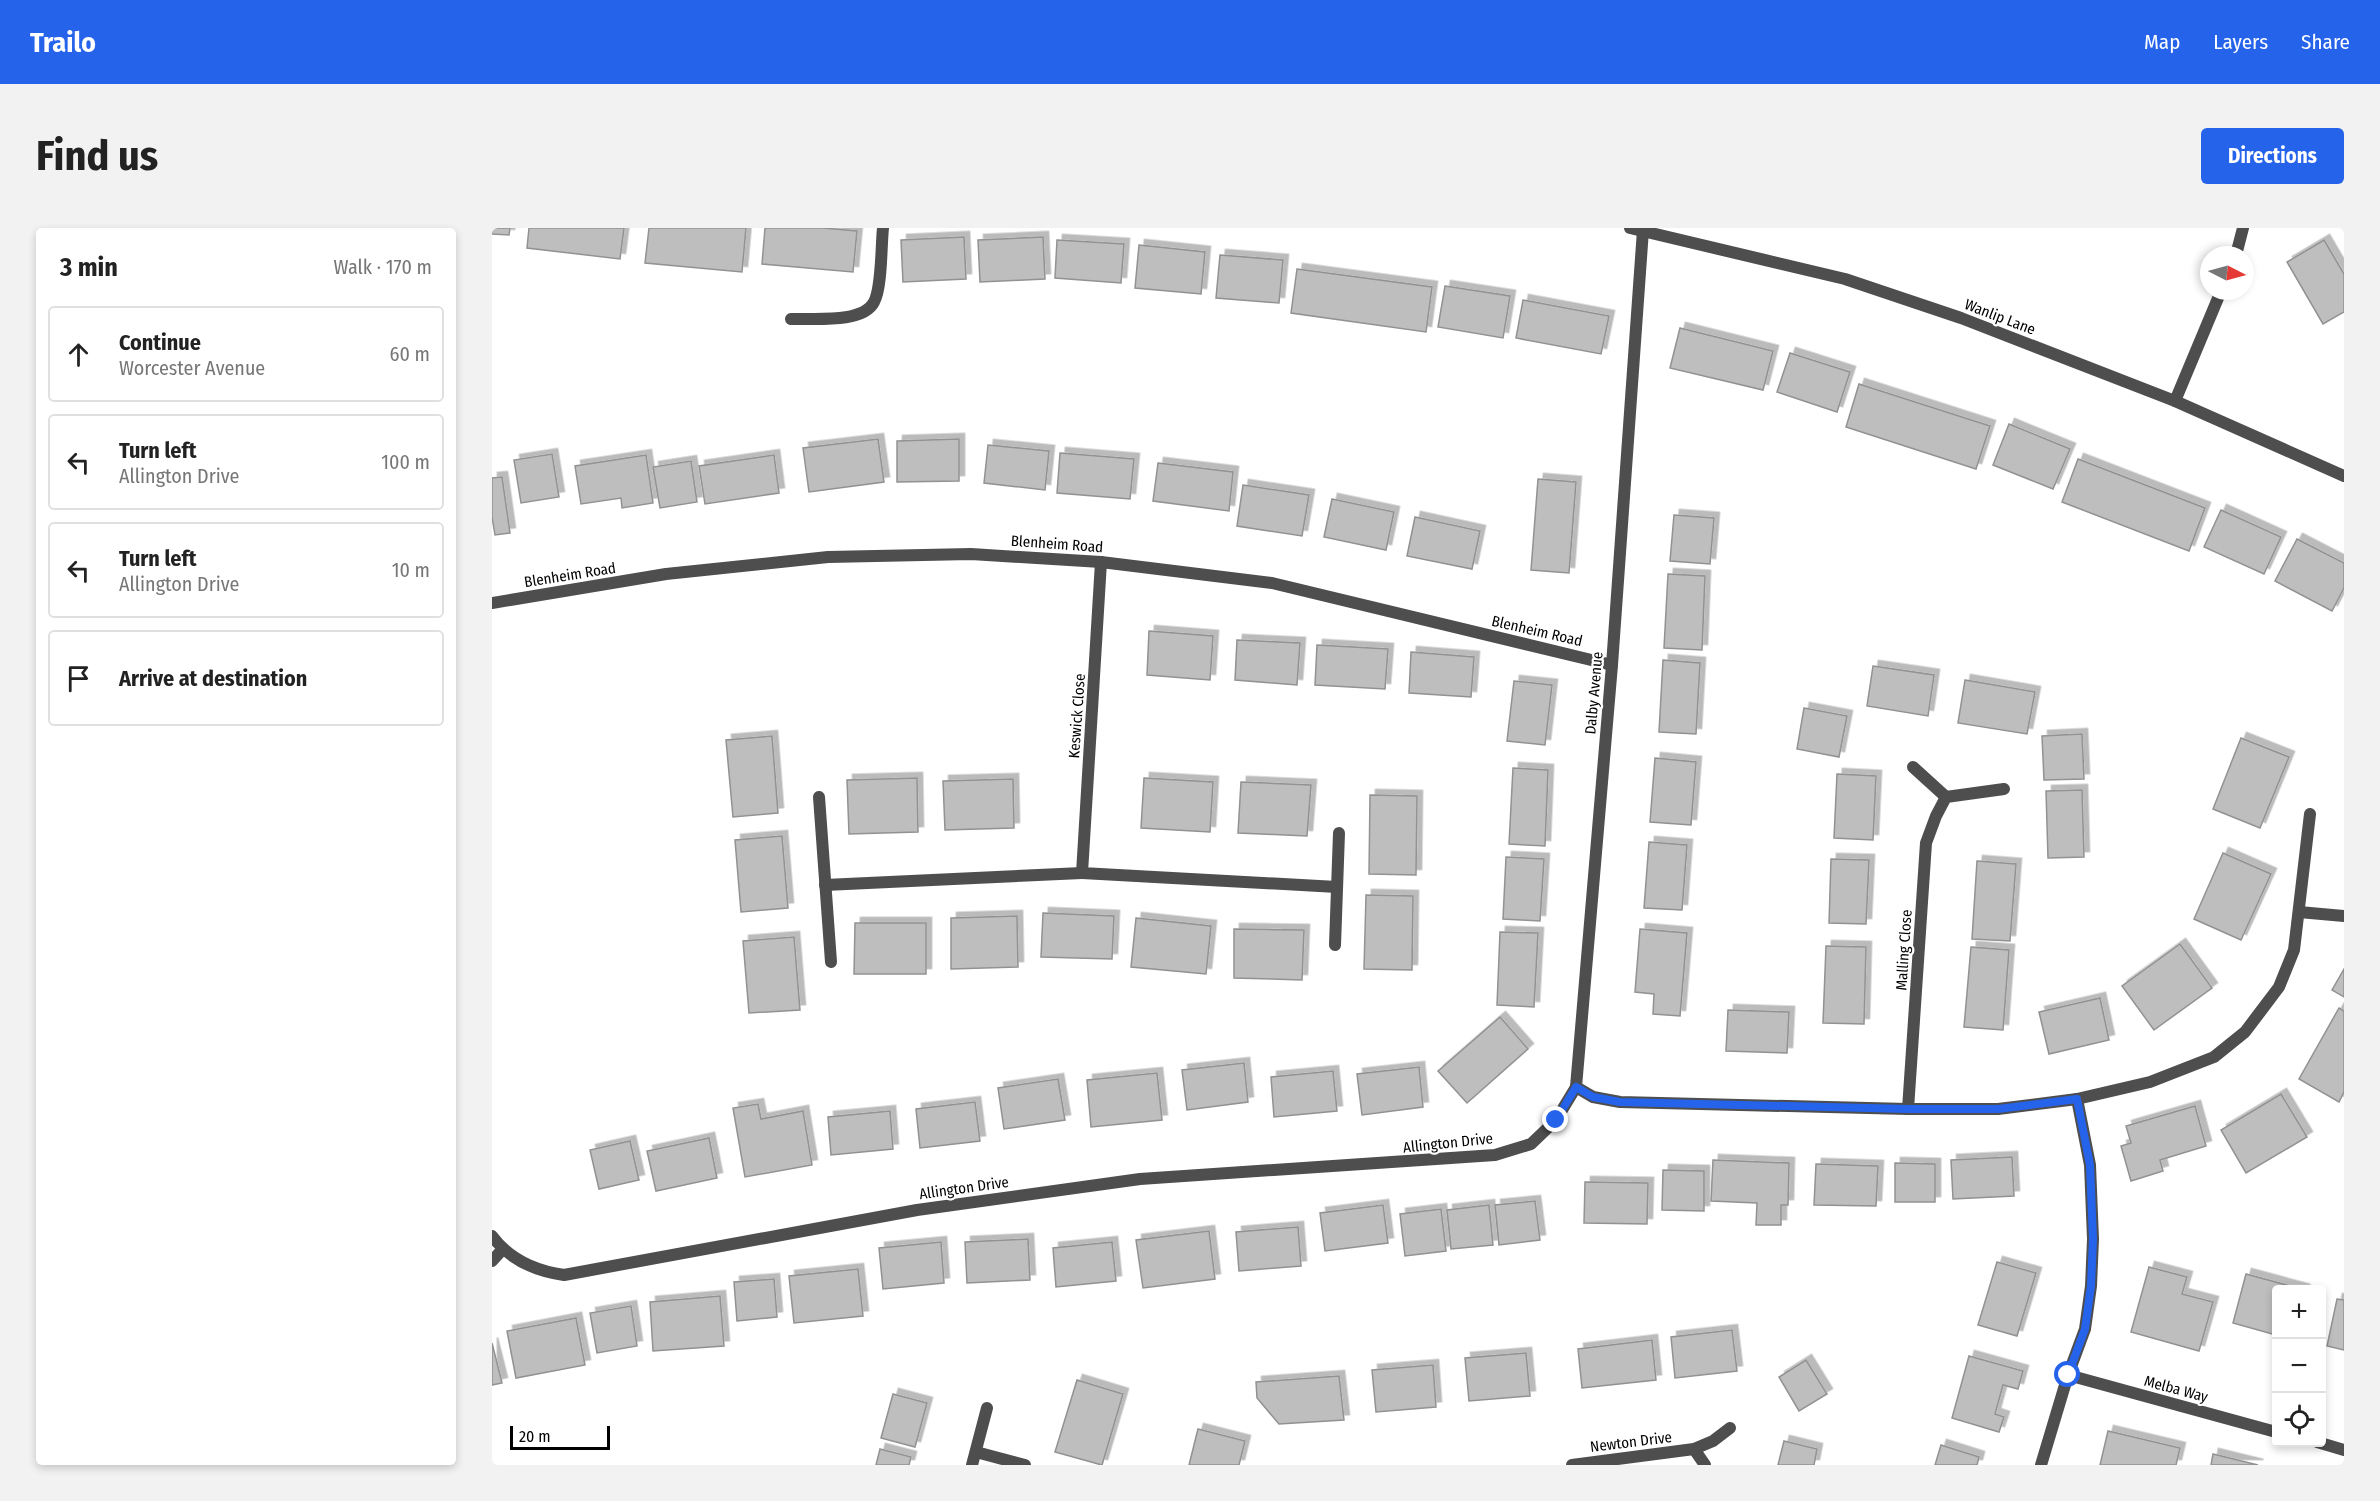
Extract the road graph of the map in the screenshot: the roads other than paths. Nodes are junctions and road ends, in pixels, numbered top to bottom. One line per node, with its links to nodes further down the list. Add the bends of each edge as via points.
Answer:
1 (883, 228): 7 (street, via 874,303 862,314 847,317)
2 (1630, 228): 4 (street, Wanlip Lane)
3 (2243, 228): 5 (street)
4 (1643, 230): 8 (street, Wanlip Lane, via 1845,279 1961,318); 12 (street, Dalby Avenue)
5 (2238, 246)
6 (2217, 300): 8 (street)
7 (791, 319)
8 (2175, 401): 9 (street, Wanlip Lane)
9 (2344, 476)
10 (1101, 562): 11 (street, Blenheim Road, via 971,554 828,557 666,574); 12 (street, Blenheim Road, via 1272,583); 19 (street, Keswick Close)
11 (492, 603)
12 (1612, 664): 26 (street, Dalby Avenue)
13 (1913, 767): 16 (street)
14 (2004, 789): 16 (street)
15 (819, 796): 20 (street)
16 (1946, 797): 28 (street, Malling Close, via 1926,843)
17 (2310, 814): 22 (street)
18 (1339, 833): 21 (street)
19 (1082, 873): 20 (street); 21 (street)
20 (825, 885): 25 (street)
21 (1337, 887): 24 (street)
22 (2299, 912): 23 (street); 27 (street, via 2294,950 2279,987 2245,1032 2214,1057 2150,1082)
23 (2344, 916)
24 (1335, 945)
25 (831, 963)
26 (1576, 1087): 28 (street, via 1593,1097 1620,1102); 30 (street, Allington Drive, via 1556,1120 1531,1144 1495,1155 1140,1179 917,1210 564,1275 542,1272)
27 (2077, 1099): 28 (street, via 1998,1109); 32 (street, via 2090,1165 2093,1239 2085,1329)
28 (1908, 1109)
29 (492, 1236): 30 (street, Allington Drive)
30 (502, 1250): 31 (street)
31 (492, 1261)
32 (2068, 1375): 35 (street, Melba Way); 44 (street)
33 (987, 1408): 39 (street)
34 (1731, 1428): 37 (street, Newton Drive)
35 (2272, 1431)
36 (2326, 1446): 38 (street)
37 (1694, 1449): 42 (street, Newton Drive); 43 (street, Newton Drive)
38 (2344, 1450)
39 (976, 1452): 40 (street); 41 (street)
40 (972, 1465)
41 (1025, 1465)
42 (1572, 1465)
43 (1705, 1465)
44 (2041, 1465)

